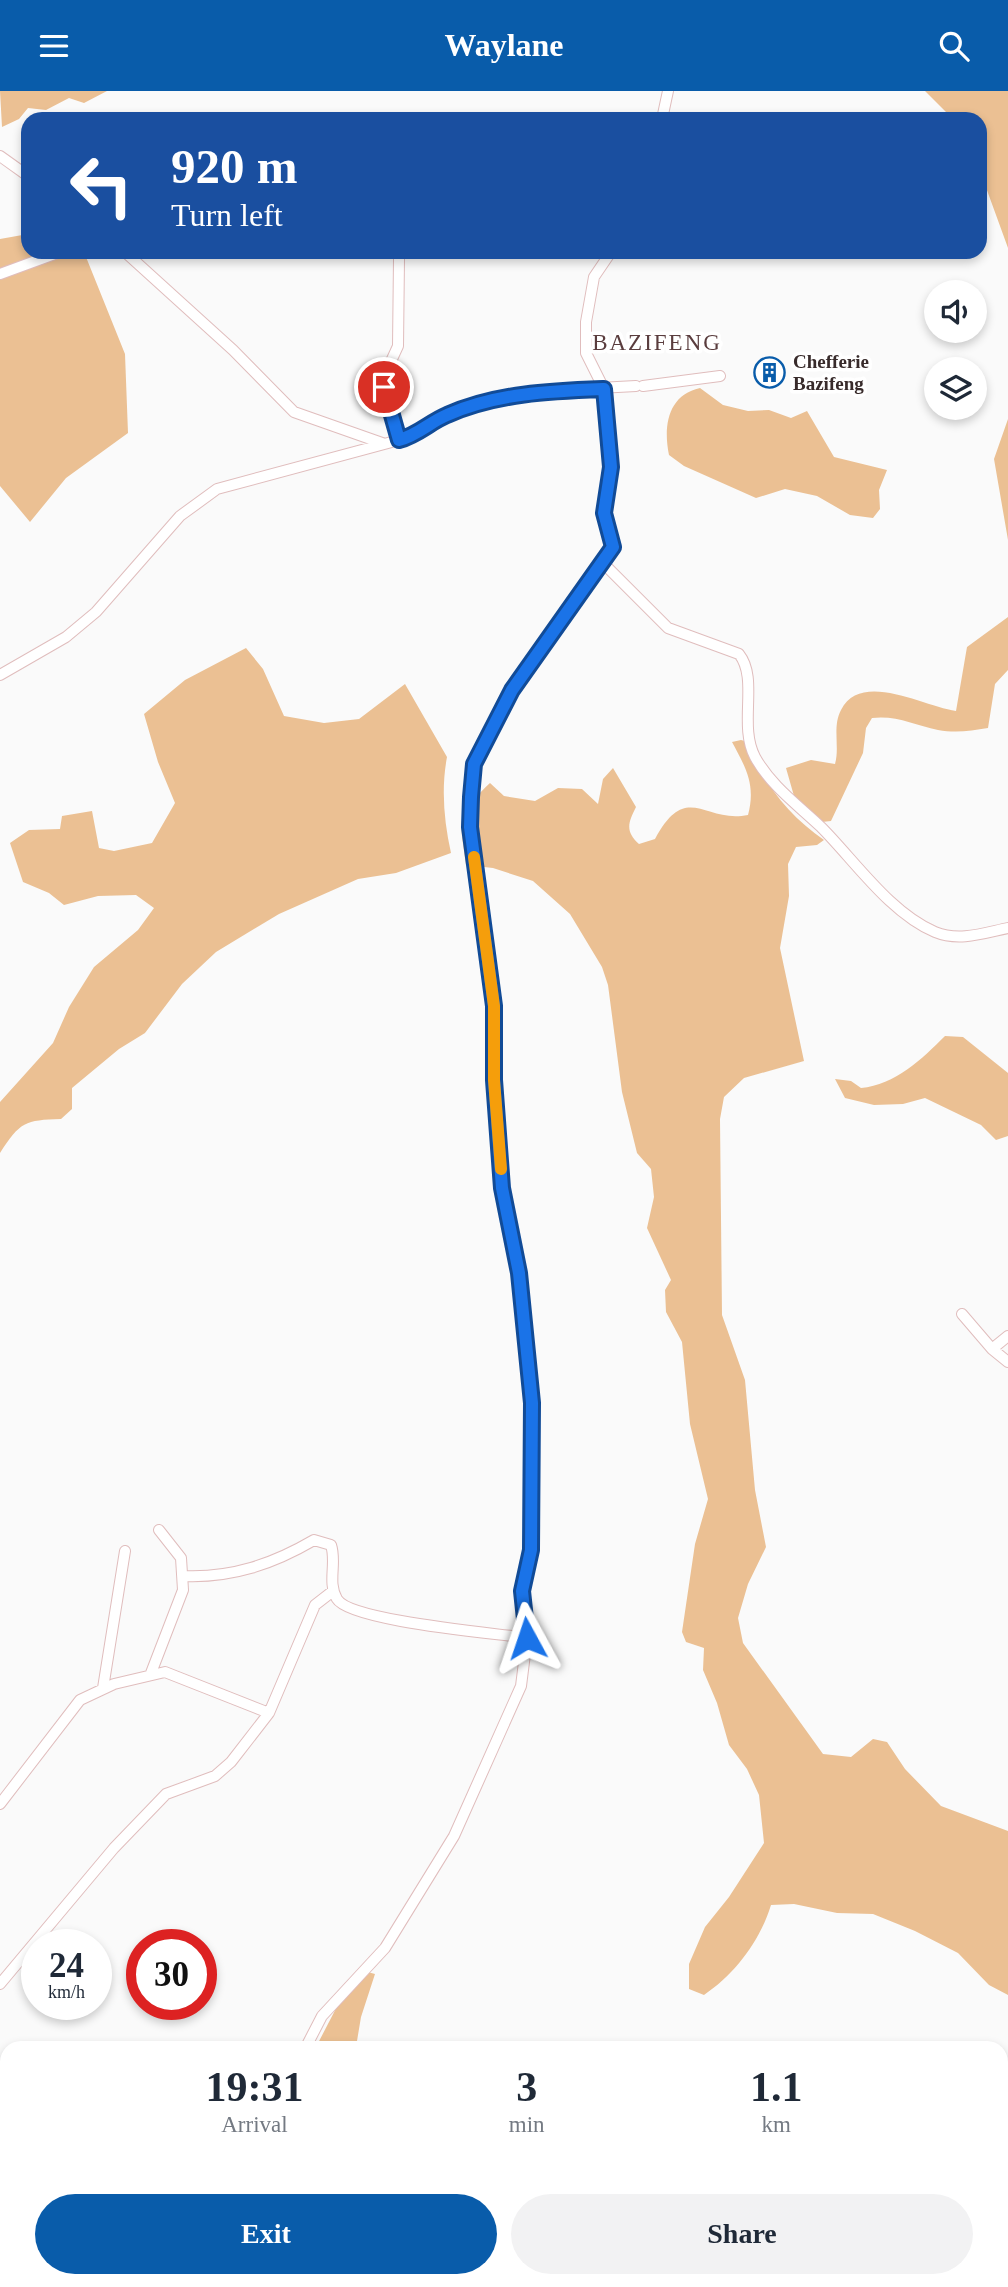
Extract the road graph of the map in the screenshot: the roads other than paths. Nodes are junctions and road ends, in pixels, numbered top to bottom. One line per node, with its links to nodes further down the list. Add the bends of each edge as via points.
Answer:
1 (668, 91): 2 (street)
2 (664, 112)
3 (0, 156): 4 (street)
4 (21, 171)
5 (41, 259): 9 (street)
6 (133, 259): 13 (street, via 294,412)
7 (399, 259): 12 (street, via 398,347 384,387)
8 (606, 259): 11 (street, via 594,277 586,323 586,353)
9 (0, 274)
10 (720, 376): 11 (street)
11 (604, 389): 12 (street, via 543,391 488,402 448,414); 14 (street, via 611,467 604,513)
12 (399, 440): 13 (street)
13 (382, 443): 15 (street, via 240,481 202,498 96,613 66,637)
14 (613, 547): 16 (street, via 604,564 657,619 738,654 744,661 748,673 745,722 754,756 782,792 860,871 910,917 934,932 957,938); 25 (street, via 512,690 474,764 471,797 470,827 494,1006 502,1188 519,1273 532,1403 531,1550 522,1591)
15 (0, 675)
16 (1008, 928)
17 (962, 1314): 19 (street)
18 (1008, 1336): 19 (street)
19 (992, 1349): 20 (street)
20 (1008, 1362)
21 (159, 1530): 23 (street, via 181,1558)
22 (125, 1552): 27 (street)
23 (184, 1576): 24 (street, via 214,1577 257,1567 314,1540 331,1545); 26 (street, via 183,1590)
24 (333, 1591): 25 (street, via 350,1611); 28 (street, via 315,1605)
25 (527, 1638): 31 (street, via 520,1686 453,1836 385,1948 322,2016)
26 (151, 1674): 27 (street); 28 (street, via 165,1672)
27 (103, 1688): 29 (street, via 80,1700)
28 (269, 1713): 30 (street, via 215,1776 166,1794)
29 (0, 1804)
30 (0, 1983)
31 (309, 2041)

